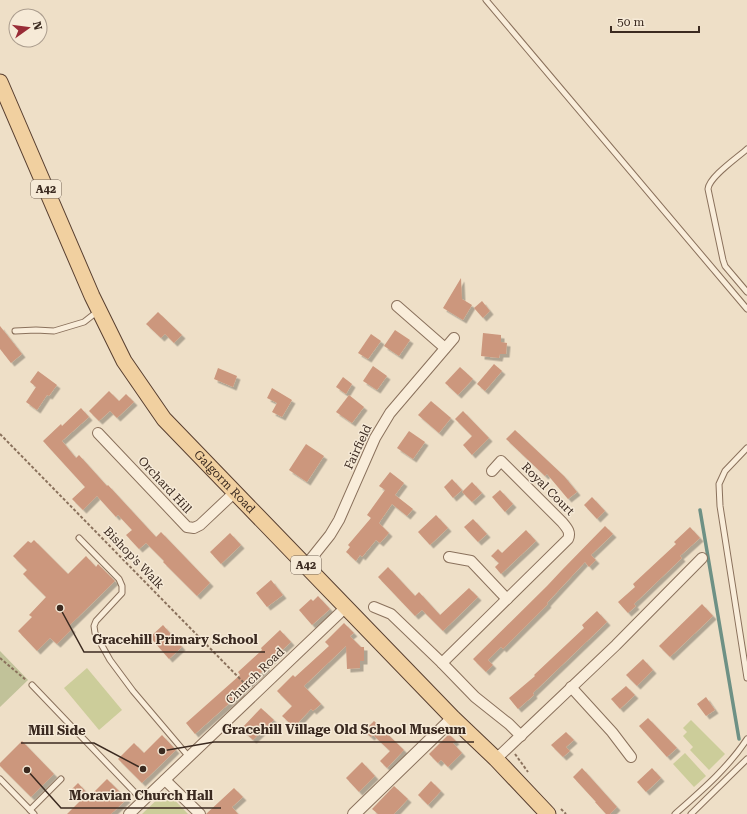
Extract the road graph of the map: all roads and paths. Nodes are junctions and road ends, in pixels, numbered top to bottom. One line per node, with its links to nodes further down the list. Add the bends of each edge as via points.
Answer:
1 (486, 0): 6 (lane)
2 (0, 82): 7 (main road, Galgorm Road / A42)
3 (747, 149): 4 (lane, via 713,178 708,184 708,189 725,266)
4 (747, 292)
5 (398, 306): 10 (street)
6 (747, 309)
7 (99, 310): 8 (lane, via 84,322 54,331); 15 (main road, Galgorm Road / A42, via 124,361 164,419)
8 (15, 331)
9 (454, 338): 10 (street, Fairfield)
10 (445, 348): 19 (street, Fairfield, via 390,413 375,438 339,520)
11 (98, 433): 15 (street, Orchard Hill, via 187,527 194,528 200,525)
12 (0, 434): 28 (path, Bishop's Walk)
13 (747, 448): 25 (lane, via 725,471 719,484 720,506)
14 (492, 471): 20 (street, Royal Court, via 502,461 562,522 569,534 568,539)
15 (235, 492): 19 (main road, Galgorm Road / A42)
16 (80, 538): 32 (lane, via 122,586 122,593 96,621 95,633 110,660 133,691)
17 (449, 557): 20 (street, via 471,561)
18 (702, 558): 27 (street)
19 (306, 565): 21 (main road, Galgorm Road / A42)
20 (507, 599): 24 (street, Royal Court)
21 (346, 606): 28 (street, Church Road); 29 (main road, Galgorm Road / A42)
22 (374, 607): 24 (street, via 391,614)
23 (0, 658): 26 (path)
24 (442, 662): 30 (street, via 474,697 509,724)
25 (747, 678)
26 (32, 685): 39 (lane)
27 (571, 687): 30 (street); 33 (street)
28 (255, 694): 32 (street, Church Road)
29 (453, 718): 34 (main road, Galgorm Road / A42); 41 (street)
30 (520, 736): 34 (street)
31 (747, 740): 46 (lane, via 712,781)
32 (189, 757): 38 (street, Church Road)
33 (631, 757)
34 (496, 759): 45 (main road, Galgorm Road / A42)
35 (747, 759): 47 (lane)
36 (0, 779): 40 (lane)
37 (61, 779): 40 (lane)
38 (166, 780): 39 (street, Church Road); 44 (street)
39 (143, 801): 43 (street, Church Road)
40 (30, 810): 42 (lane)
41 (357, 813)
42 (34, 814)
43 (129, 814)
44 (200, 814)
45 (548, 814)
46 (675, 814)
47 (691, 814)

